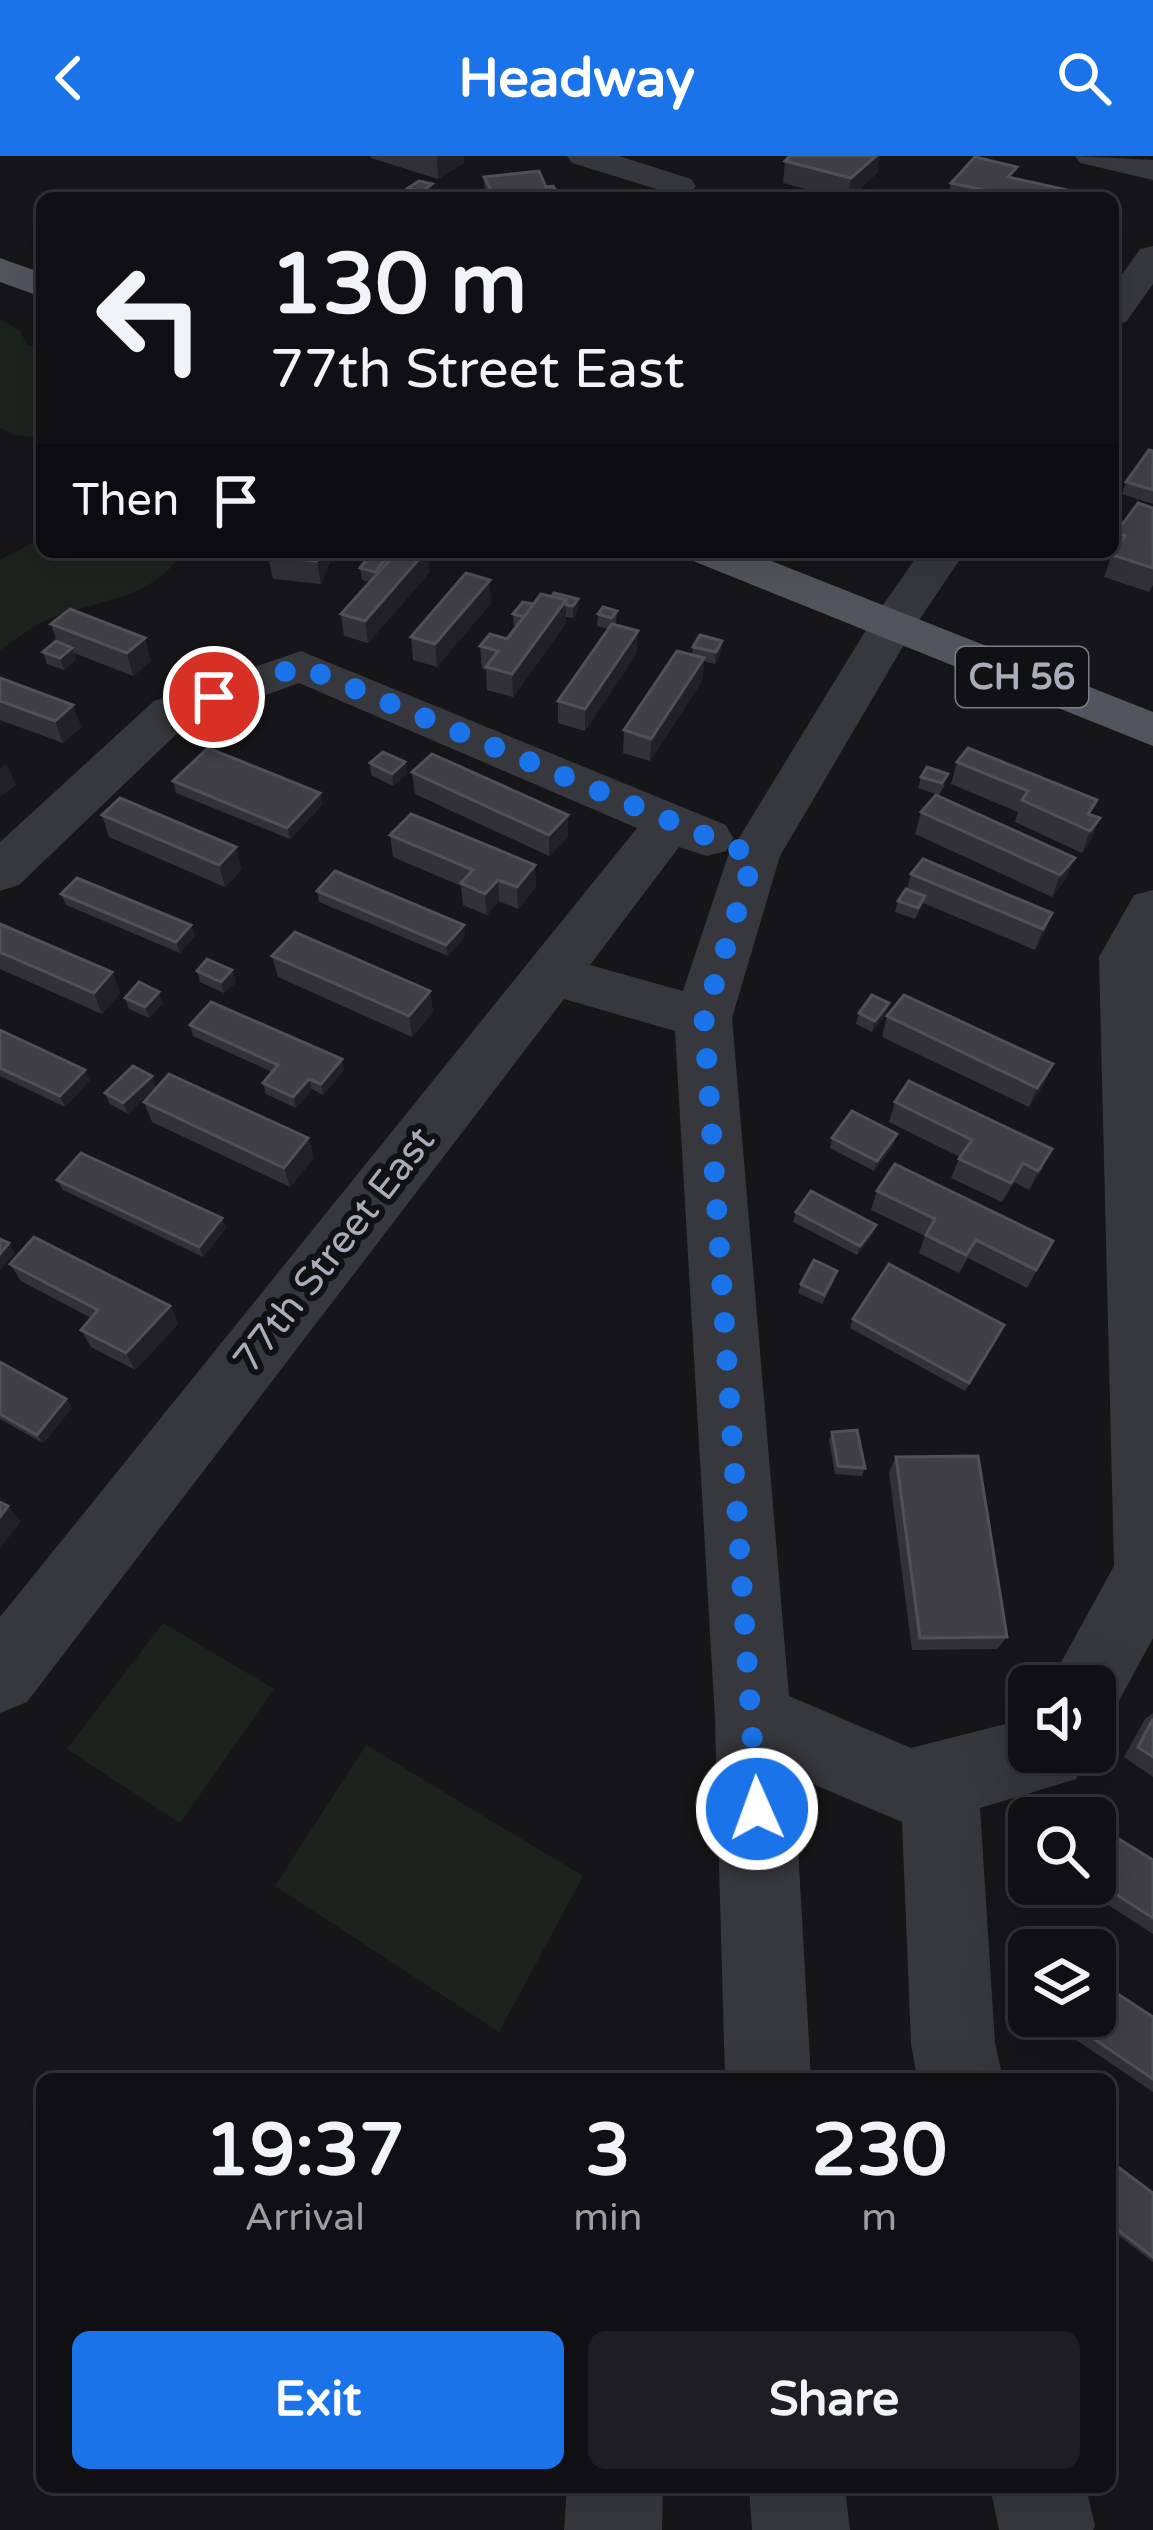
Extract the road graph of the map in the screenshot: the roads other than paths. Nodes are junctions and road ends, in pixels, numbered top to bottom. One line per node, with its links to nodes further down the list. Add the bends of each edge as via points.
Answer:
1 (584, 156): 4 (street)
2 (1092, 156): 3 (street)
3 (1153, 170)
4 (683, 185)
5 (1153, 257): 8 (street)
6 (0, 269): 7 (main road)
7 (36, 284)
8 (1119, 305)
9 (724, 558): 11 (main road, CH 56)
10 (940, 558): 11 (street)
11 (892, 625): 12 (main road, CH 56); 14 (street)
12 (1153, 730)
13 (668, 824): 14 (street); 15 (street, via 301,666 171,712); 17 (street, 77th Street East)
14 (754, 856): 18 (street)
15 (0, 872)
16 (1153, 909): 19 (street, via 1127,957 1150,1572)
17 (550, 974): 18 (street); 20 (street, 77th Street East)
18 (704, 1018): 21 (street)
19 (1098, 1665)
20 (0, 1676)
21 (753, 1719): 23 (street, via 911,1786); 24 (street)
22 (1008, 1762): 23 (street)
23 (939, 1780): 25 (street)
24 (768, 2073)
25 (959, 2073)
26 (615, 2493): 28 (street)
27 (798, 2493): 29 (street)
28 (613, 2530)
29 (801, 2530)

